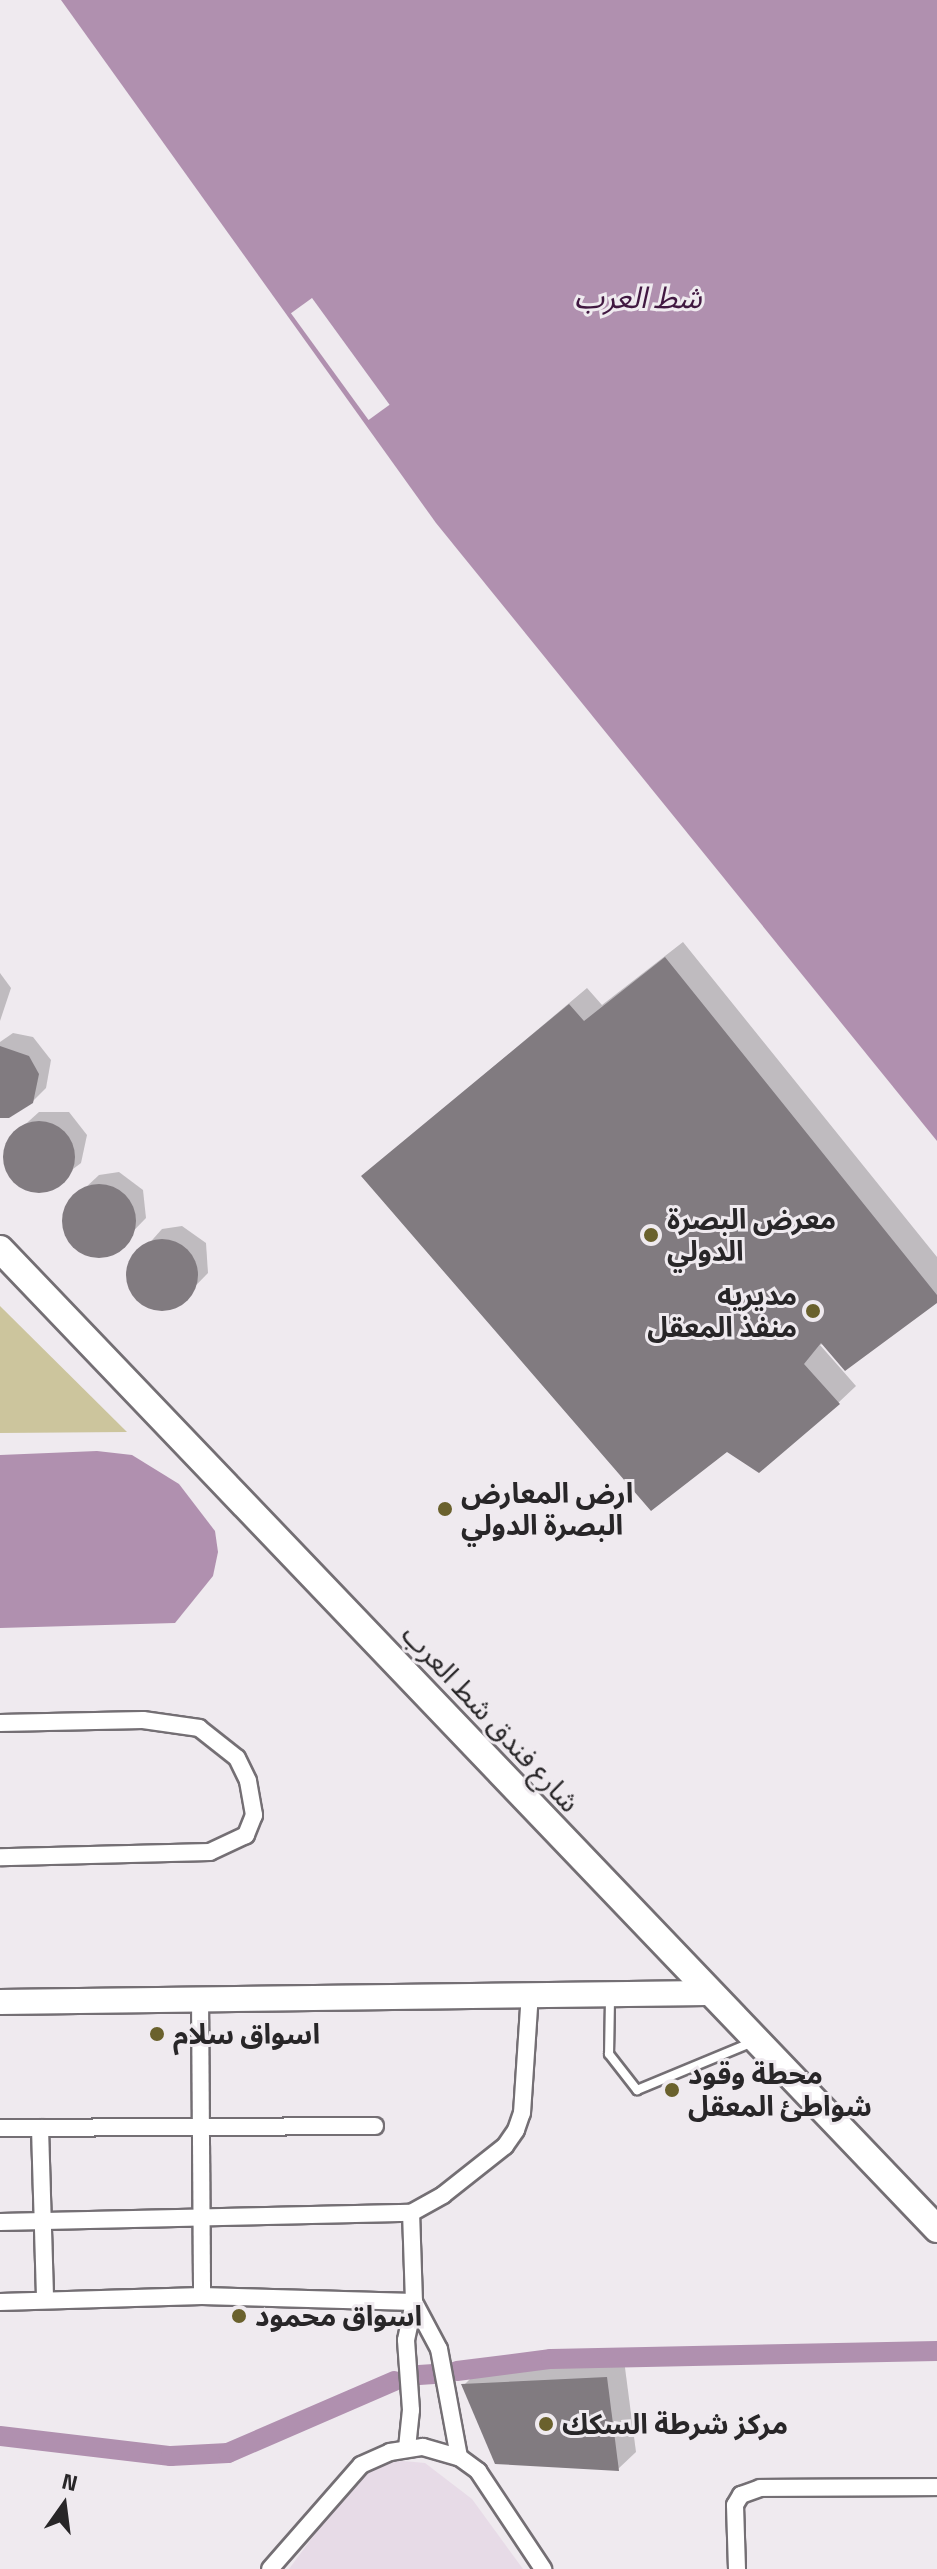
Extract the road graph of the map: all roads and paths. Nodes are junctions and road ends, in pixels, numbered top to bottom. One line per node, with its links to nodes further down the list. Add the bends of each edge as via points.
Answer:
1 (0, 1249): 4 (main road, شارع فندق شط العرب)
2 (0, 1723): 3 (street, via 143,1720 199,1728 237,1758 254,1815 246,1835 210,1852)
3 (0, 1857)
4 (707, 1993): 6 (street); 9 (main road, شارع فندق شط العرب)
5 (530, 1994): 6 (street); 7 (street); 14 (street, via 522,2113 516,2130 505,2146)
6 (610, 1994): 9 (lane, via 609,2054 637,2090)
7 (200, 1997): 8 (street); 11 (street)
8 (0, 2002)
9 (754, 2041): 18 (main road, شارع فندق شط العرب)
10 (375, 2126): 11 (street)
11 (200, 2127): 13 (street); 15 (street)
12 (0, 2128): 13 (street)
13 (40, 2128): 16 (street)
14 (411, 2213): 15 (street); 22 (street)
15 (202, 2218): 16 (street); 19 (street)
16 (42, 2221): 17 (street); 20 (street)
17 (0, 2222)
18 (937, 2229)
19 (202, 2296): 20 (street); 22 (street)
20 (45, 2300): 21 (street)
21 (0, 2302)
22 (414, 2302): 23 (street, via 406,2340 411,2410); 24 (street, via 439,2349)
23 (407, 2448): 24 (street); 26 (street, via 361,2465)
24 (459, 2457): 27 (street, via 478,2471)
25 (937, 2487): 28 (street, via 760,2488 741,2495 735,2505)
26 (270, 2569)
27 (543, 2569)
28 (737, 2569)

